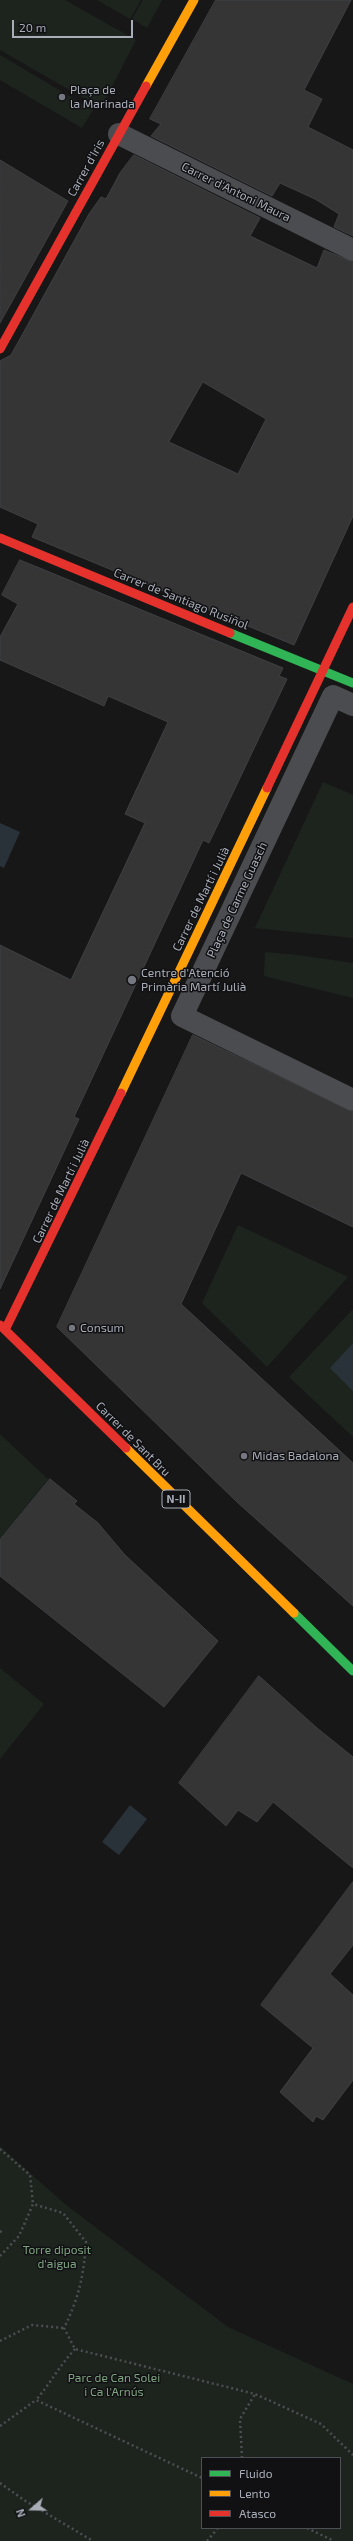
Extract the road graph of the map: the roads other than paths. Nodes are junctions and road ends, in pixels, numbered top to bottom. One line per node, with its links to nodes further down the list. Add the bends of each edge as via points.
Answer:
1 (194, 0): 2 (street, Carrer d'Iris)
2 (119, 134): 3 (street, Carrer d'Antoni Maura); 4 (street, Carrer d'Iris)
3 (353, 250)
4 (0, 349)
5 (0, 538): 7 (street, Carrer de Santiago Rusiñol)
6 (353, 607): 7 (street, Carrer de Martí i Julià)
7 (324, 670): 8 (street, Carrer de Santiago Rusiñol); 11 (street, Carrer de Martí i Julià)
8 (353, 683)
9 (353, 704): 10 (street, Plaça de Carme Guasch, via 333,696 182,1016)
10 (353, 1100)
11 (3, 1328): 12 (street, Carrer de Sant Bru / N-II)
12 (353, 1671)

